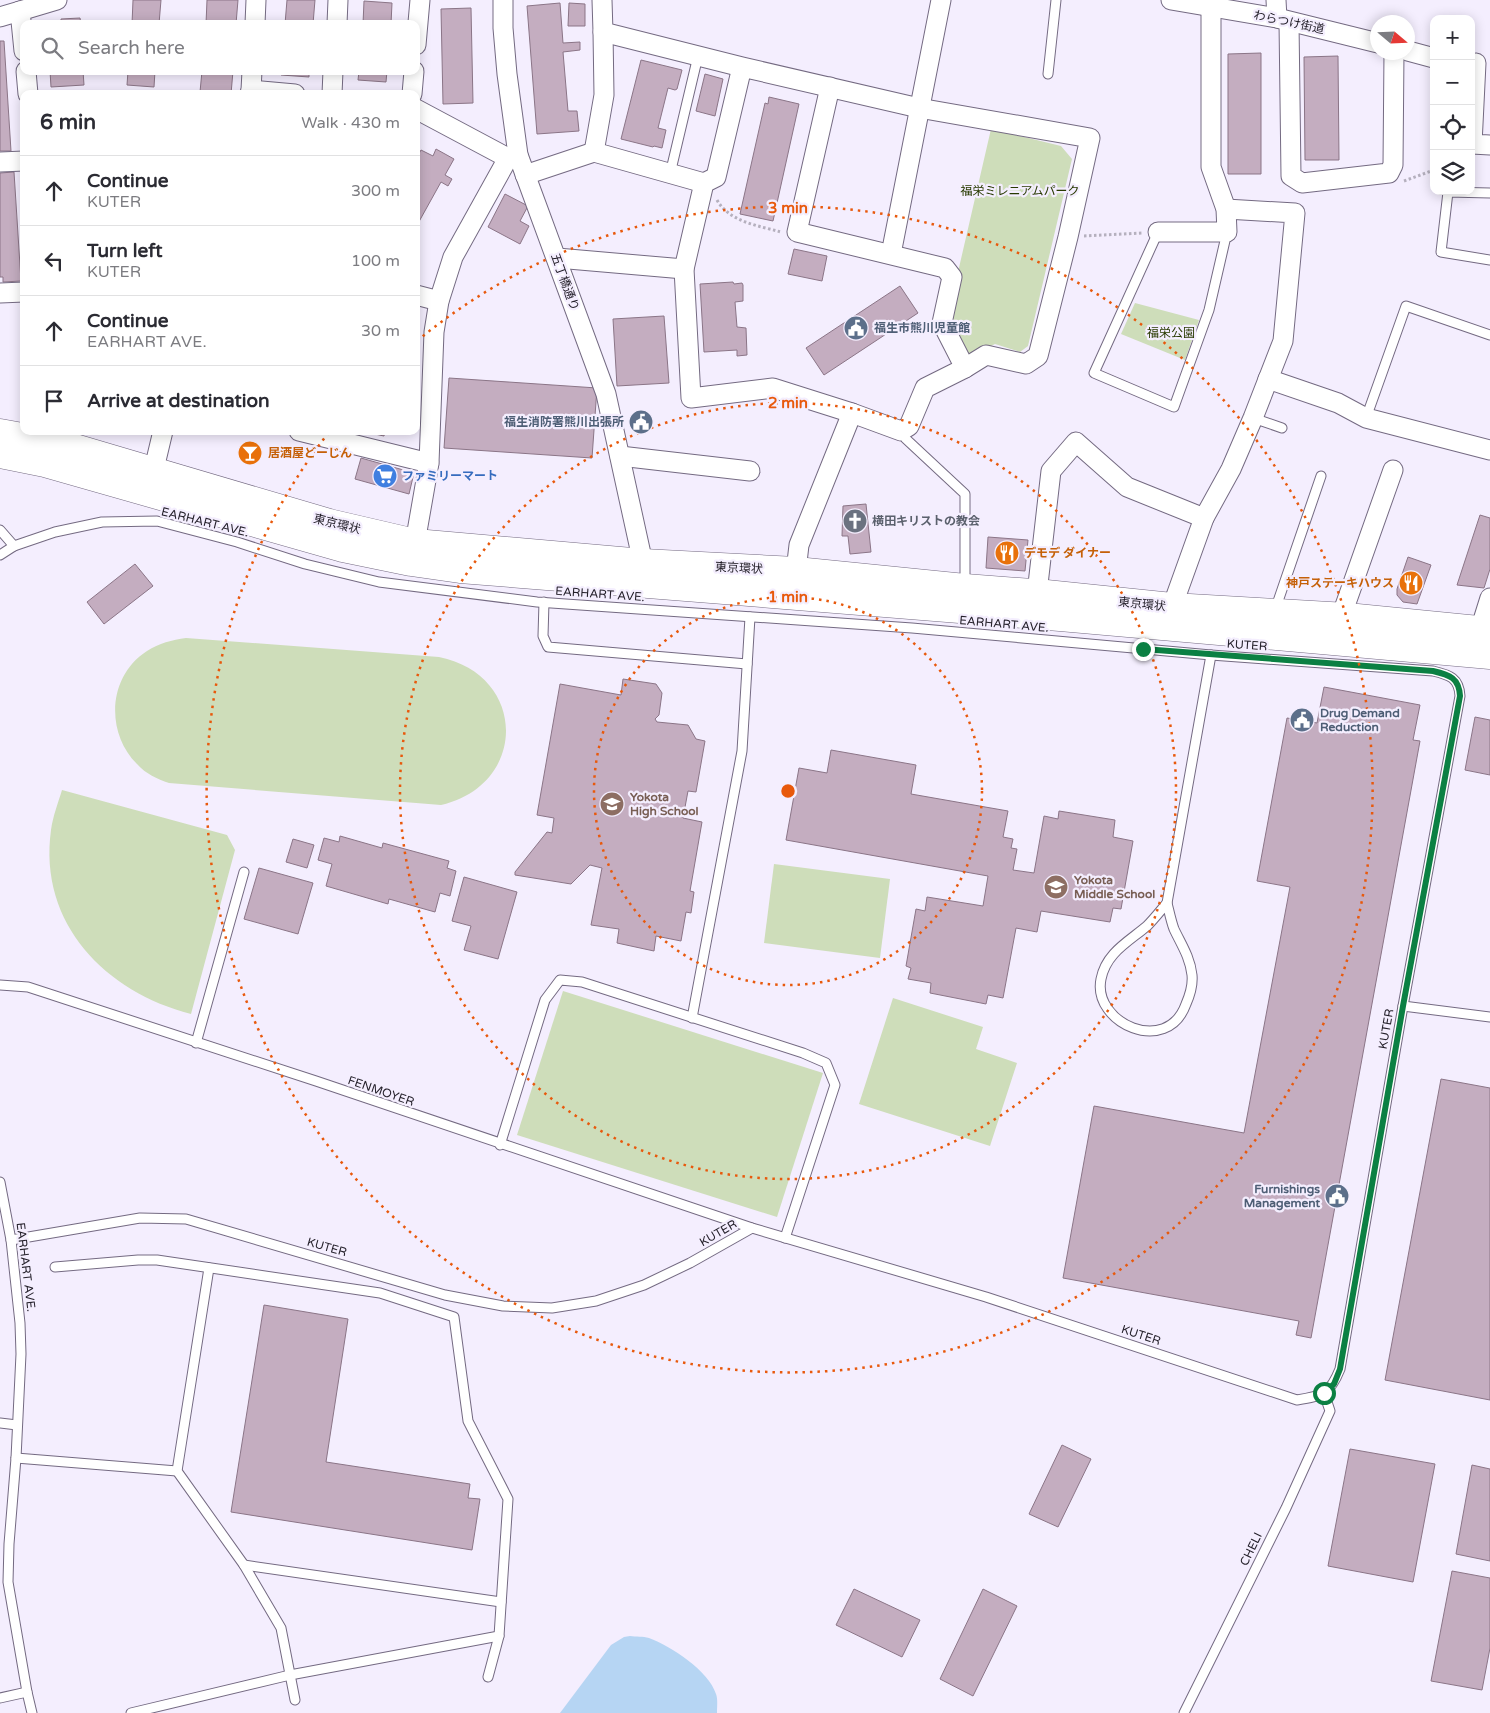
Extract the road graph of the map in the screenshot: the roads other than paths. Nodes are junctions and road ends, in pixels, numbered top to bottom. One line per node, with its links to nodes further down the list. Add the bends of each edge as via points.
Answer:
1 (57, 0): 10 (street)
2 (256, 0): 15 (street)
3 (338, 0): 16 (street)
4 (420, 0): 17 (street)
5 (503, 0): 41 (street, 五丁橋通り)
6 (602, 0): 19 (street)
7 (941, 0): 37 (street)
8 (1056, 0): 27 (lane)
9 (1171, 0): 11 (street, わらつけ街道)
10 (15, 6): 12 (street); 14 (street); 18 (street)
11 (1211, 7): 13 (street, わらつけ街道); 48 (street, via 1211,167)
12 (0, 8)
13 (1281, 13): 20 (street, わらつけ街道); 24 (street, via 1291,176 1302,183 1389,173 1393,165)
14 (0, 18)
15 (255, 20)
16 (337, 20)
17 (418, 20)
18 (20, 31)
19 (603, 32): 22 (street); 40 (street, via 604,95)
20 (1370, 41)
21 (1415, 52): 23 (street)
22 (698, 56): 26 (street); 44 (lane)
23 (1430, 57)
24 (1394, 60)
25 (1479, 63): 39 (street, via 1472,144)
26 (742, 67): 32 (street); 46 (street, via 716,177)
27 (1048, 74)
28 (26, 75): 33 (street)
29 (252, 75): 34 (street)
30 (333, 75): 35 (street)
31 (414, 75): 36 (street)
32 (830, 87): 37 (street); 51 (street, via 797,232)
33 (28, 90)
34 (250, 90)
35 (332, 90)
36 (412, 90)
37 (919, 108): 51 (street); 60 (street, via 1090,138 1038,356 1026,364 986,356)
38 (420, 110): 41 (street)
39 (1490, 145)
40 (594, 152): 44 (street); 45 (street)
41 (513, 157): 45 (street, 五丁橋通り); 58 (street, via 453,257)
42 (20, 160): 43 (street)
43 (0, 162)
44 (670, 174): 46 (street)
45 (526, 175): 52 (street, 五丁橋通り)
46 (704, 183): 54 (street)
47 (1490, 193): 53 (lane, via 1448,192 1441,252)
48 (1226, 209): 50 (street); 61 (street, via 1295,213 1283,341)
49 (1158, 232): 50 (street); 50 (lane, via 1094,373 1174,407 1209,310)
50 (1227, 232)
51 (891, 254): 60 (street, via 945,268 952,277 942,323)
52 (557, 258): 54 (street); 72 (street, 五丁橋通り, via 606,394)
53 (1490, 260)
54 (684, 269): 62 (street, via 691,398 773,388)
55 (20, 292): 56 (street)
56 (0, 293)
57 (420, 296): 58 (street)
58 (439, 300): 73 (street, via 434,332)
59 (1490, 334): 64 (lane, via 1406,306)
60 (965, 368): 66 (street, via 925,388 909,426)
61 (1268, 379): 63 (street); 64 (street, via 1338,403)
62 (852, 413): 66 (street); 83 (street, via 799,545)
63 (1254, 418): 65 (lane); 78 (street)
64 (1366, 418): 70 (street)
65 (1282, 428)
66 (901, 431): 85 (lane, via 965,494)
67 (0, 433): 76 (highway, 東京環状, via 61,444)
68 (162, 435): 76 (street)
69 (315, 435): 73 (street)
70 (1490, 450)
71 (0, 454): 84 (highway, 東京環状, via 45,463 376,556 460,569)
72 (620, 456): 75 (street); 84 (street, 五丁橋通り)
73 (429, 464): 80 (street)
74 (1393, 470): 92 (street)
75 (750, 472)
76 (153, 473): 80 (highway, 東京環状, via 329,523)
77 (1321, 476): 90 (lane)
78 (1204, 518): 86 (street, via 1127,487 1076,442 1051,471); 89 (street)
79 (0, 530): 81 (lane)
80 (415, 543): 84 (highway, 東京環状)
81 (14, 546): 82 (lane, EARHART AVE.); 88 (lane, EARHART AVE., via 102,522 157,521 379,582)
82 (0, 555)
83 (796, 571): 84 (highway, 東京環状); 85 (highway, 東京環状)
84 (642, 574): 93 (highway, 東京環状, via 1060,617)
85 (965, 588): 86 (highway, 東京環状)
86 (1037, 593): 89 (highway, 東京環状)
87 (1490, 598): 93 (street)
88 (544, 602): 91 (lane, EARHART AVE.); 95 (lane, via 543,636 548,647)
89 (1172, 607): 90 (highway, 東京環状)
90 (1274, 613): 92 (highway, 東京環状)
91 (750, 617): 94 (lane, EARHART AVE.); 95 (lane)
92 (1341, 617): 93 (highway, 東京環状)
93 (1487, 639)
94 (1211, 655): 97 (lane); 99 (lane, KUTER, via 1433,671 1444,673 1460,685)
95 (747, 664): 101 (lane, via 742,751)
96 (244, 872): 102 (lane)
97 (1167, 903): 97 (lane, via 1188,955 1191,992 1178,1020 1160,1031 1148,1031 1119,1022 1107,1010 1100,981 1113,954 1148,925)
98 (0, 985): 102 (lane, FENMOYER, via 28,987)
99 (1403, 1006): 100 (lane); 110 (lane, KUTER, via 1340,1369 1334,1384)
100 (1490, 1017)
101 (692, 1018): 103 (lane, via 582,982 560,980 545,1000); 106 (lane, via 826,1063 835,1085)
102 (196, 1043): 103 (lane, FENMOYER)
103 (500, 1145): 105 (lane, FENMOYER)
104 (0, 1182): 107 (lane, EARHART AVE.)
105 (752, 1228): 106 (lane, KUTER); 107 (lane, KUTER, via 644,1285 596,1301 552,1308 503,1306 445,1295 186,1219 140,1218)
106 (786, 1238): 110 (lane, KUTER, via 986,1297 1297,1400)
107 (11, 1240): 112 (lane, EARHART AVE., via 20,1323)
108 (55, 1267): 109 (lane, via 148,1260)
109 (209, 1268): 114 (lane); 117 (lane, via 380,1293 454,1316 468,1421 508,1499)
110 (1324, 1393): 126 (lane, CHELI, via 1330,1411 1286,1508)
111 (0, 1423): 112 (lane)
112 (17, 1425): 113 (lane, EARHART AVE.)
113 (16, 1458): 114 (lane); 115 (lane, EARHART AVE.)
114 (177, 1472): 116 (lane)
115 (4, 1545): 121 (lane, EARHART AVE.)
116 (244, 1565): 117 (lane); 119 (lane, via 281,1628)
117 (501, 1602): 118 (lane)
118 (499, 1636): 119 (lane); 120 (lane)
119 (290, 1675): 123 (lane); 125 (lane)
120 (488, 1677)
121 (27, 1692): 122 (lane); 124 (lane, EARHART AVE.)
122 (0, 1698)
123 (296, 1700)
124 (32, 1713)
125 (131, 1713)
126 (1184, 1713)

